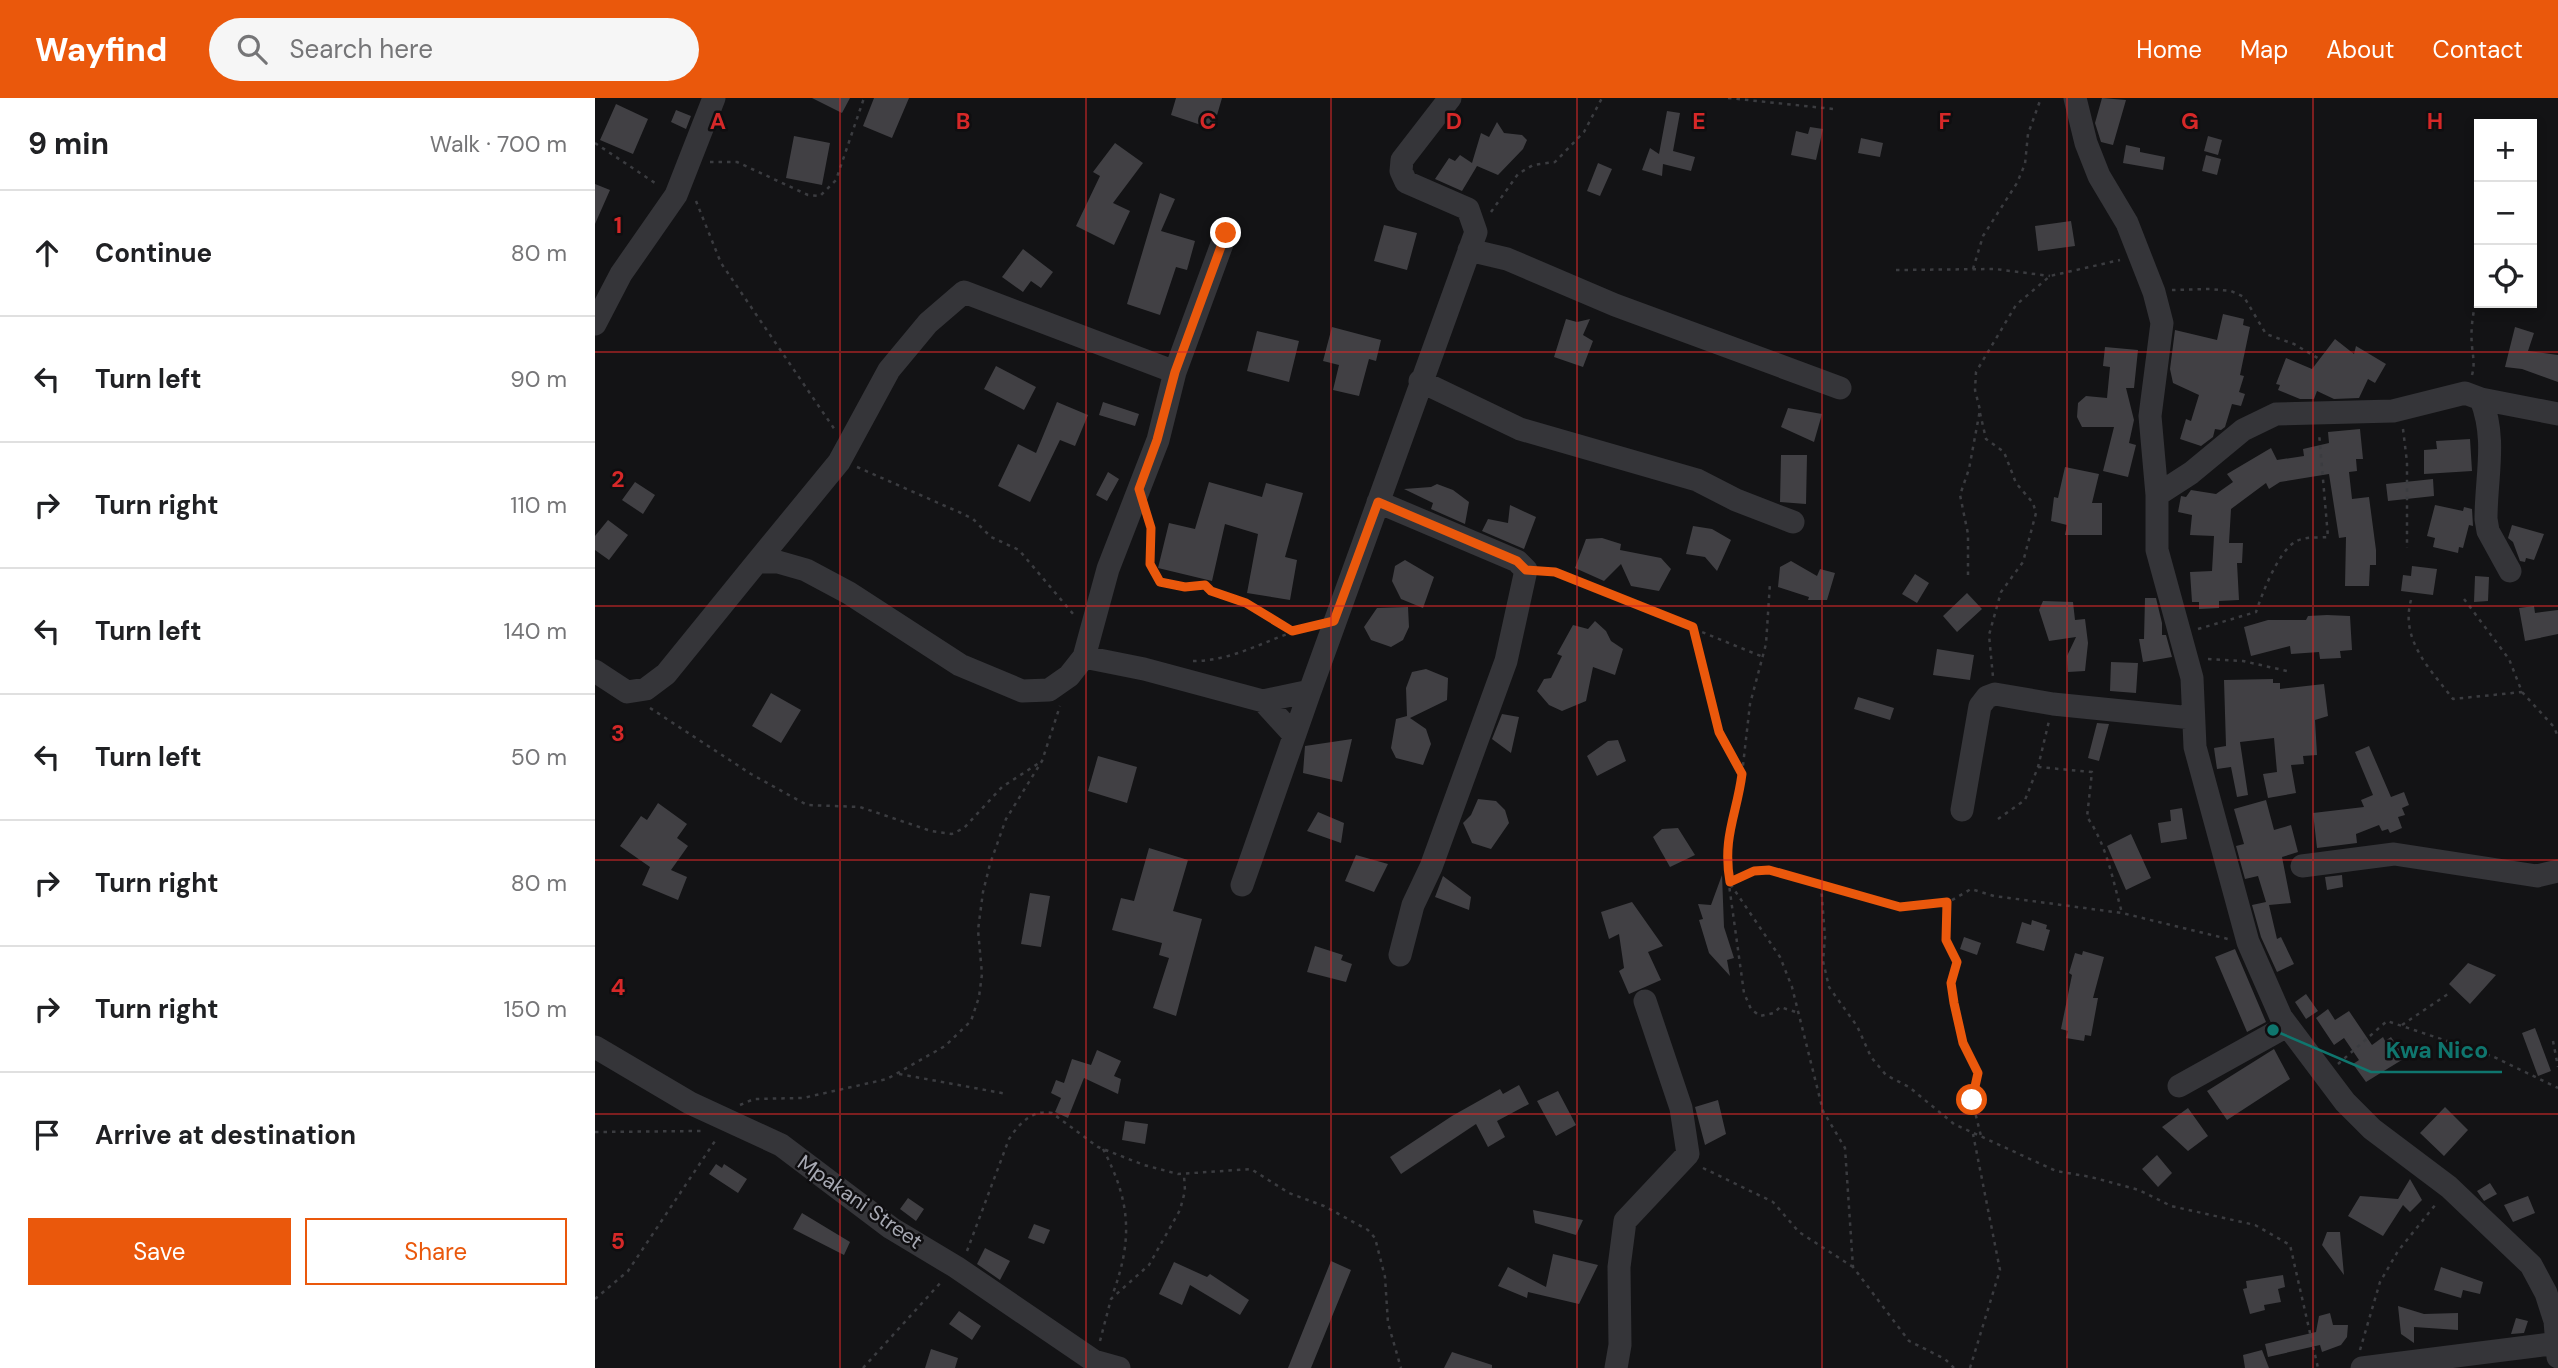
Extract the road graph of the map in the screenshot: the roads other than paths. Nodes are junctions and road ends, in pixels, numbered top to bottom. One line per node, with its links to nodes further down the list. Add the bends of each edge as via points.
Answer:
1 (714, 98): 6 (street, via 676,195 621,274)
2 (1450, 98): 5 (street, via 1402,160 1401,171 1406,182 1468,209)
3 (2075, 98): 12 (street, via 2086,144 2127,223 2162,324 2150,416)
4 (1226, 233): 7 (street)
5 (1473, 241): 8 (street); 9 (street, via 1615,305)
6 (595, 324)
7 (1175, 372): 15 (street, via 964,292 928,323 888,370 842,455); 17 (street, via 1157,440 1108,569)
8 (1420, 381): 13 (street); 14 (street, via 1520,429 1697,480)
9 (1840, 388)
10 (2473, 396): 11 (street); 12 (street, via 2393,411 2276,414 2243,429); 16 (street, via 2492,434 2488,531)
11 (2558, 414)
12 (2157, 495): 21 (street, via 2157,550 2192,678)
13 (1378, 502): 19 (street); 27 (street, via 1517,561 1526,570 1506,661 1413,905)
14 (1793, 522)
15 (757, 562): 17 (street, via 806,570 960,665 1022,691 1049,691); 18 (street, via 666,674 646,689 627,692)
16 (2510, 571)
17 (1084, 657): 20 (street)
18 (595, 671)
19 (1310, 691): 20 (street); 22 (street)
20 (1263, 701): 22 (street)
21 (2192, 718): 23 (street, via 1995,694 1987,697 1980,706); 29 (street, via 2206,793 2248,942)
22 (1294, 735): 26 (street)
23 (1962, 810)
24 (2302, 866): 25 (street, via 2394,854 2537,876)
25 (2558, 871)
26 (1242, 886)
27 (1400, 955)
28 (1645, 1001): 35 (street, via 1681,1108 1688,1154 1625,1221 1619,1267 1621,1345)
29 (2287, 1026): 31 (street); 32 (street, via 2323,1076 2372,1129 2449,1187 2531,1265 2555,1321)
30 (595, 1046): 34 (street, Mpakani Street, via 724,1123 781,1146 891,1228 1094,1361)
31 (2179, 1086)
32 (2557, 1348): 33 (street)
33 (2360, 1362)
34 (1119, 1368)
35 (1616, 1368)

